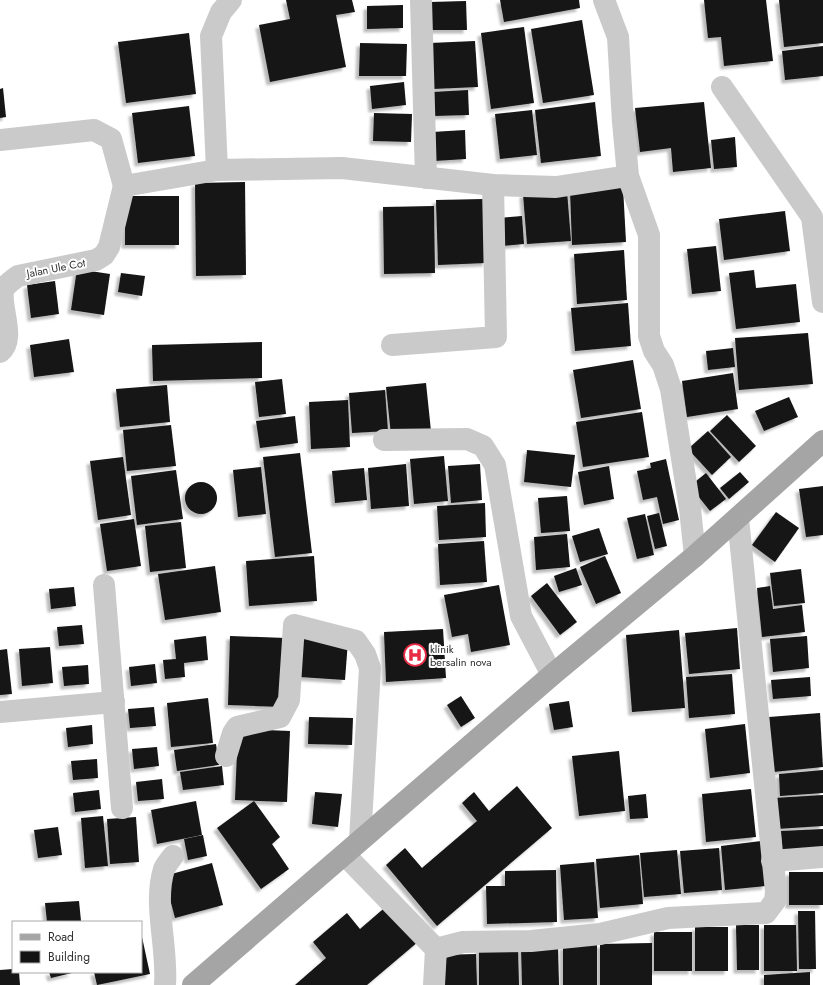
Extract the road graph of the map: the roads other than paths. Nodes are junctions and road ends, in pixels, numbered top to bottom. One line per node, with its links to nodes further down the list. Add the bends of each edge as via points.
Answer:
1 (232, 0): 6 (street, via 221,12 211,36)
2 (421, 0): 8 (street)
3 (604, 0): 7 (street, via 618,37)
4 (722, 87): 11 (street, via 812,216)
5 (0, 140): 10 (street, via 94,130 110,139)
6 (217, 170): 8 (street, via 342,168); 10 (street)
7 (628, 176): 9 (street, via 556,187); 17 (street, via 649,235 649,336 671,389)
8 (426, 178): 9 (street)
9 (493, 185): 12 (street, via 496,337)
10 (124, 186): 13 (street, Jalan Ule Cot, via 109,247 104,255 96,260 18,276 9,282 3,291 7,341)
11 (823, 302)
12 (392, 345)
13 (0, 352)
14 (384, 440): 19 (street, via 467,439 483,446 495,465 521,616)
15 (823, 441): 16 (main road)
16 (738, 518): 17 (main road); 27 (street)
17 (695, 556): 19 (main road)
18 (104, 585): 20 (street)
19 (552, 675): 24 (main road)
20 (114, 702): 21 (street); 23 (street)
21 (0, 712)
22 (226, 756): 24 (street, via 237,727 280,717 289,700 294,625 356,641 366,654 370,668)
23 (122, 808)
24 (352, 847): 28 (street); 30 (main road)
25 (173, 856): 29 (street, via 165,868 161,883 167,967)
26 (823, 857): 27 (street)
27 (772, 861): 28 (street, via 775,901 766,912 668,918 600,934 531,941 463,942)
28 (436, 949): 31 (street)
29 (165, 985)
30 (192, 985)
31 (434, 985)

